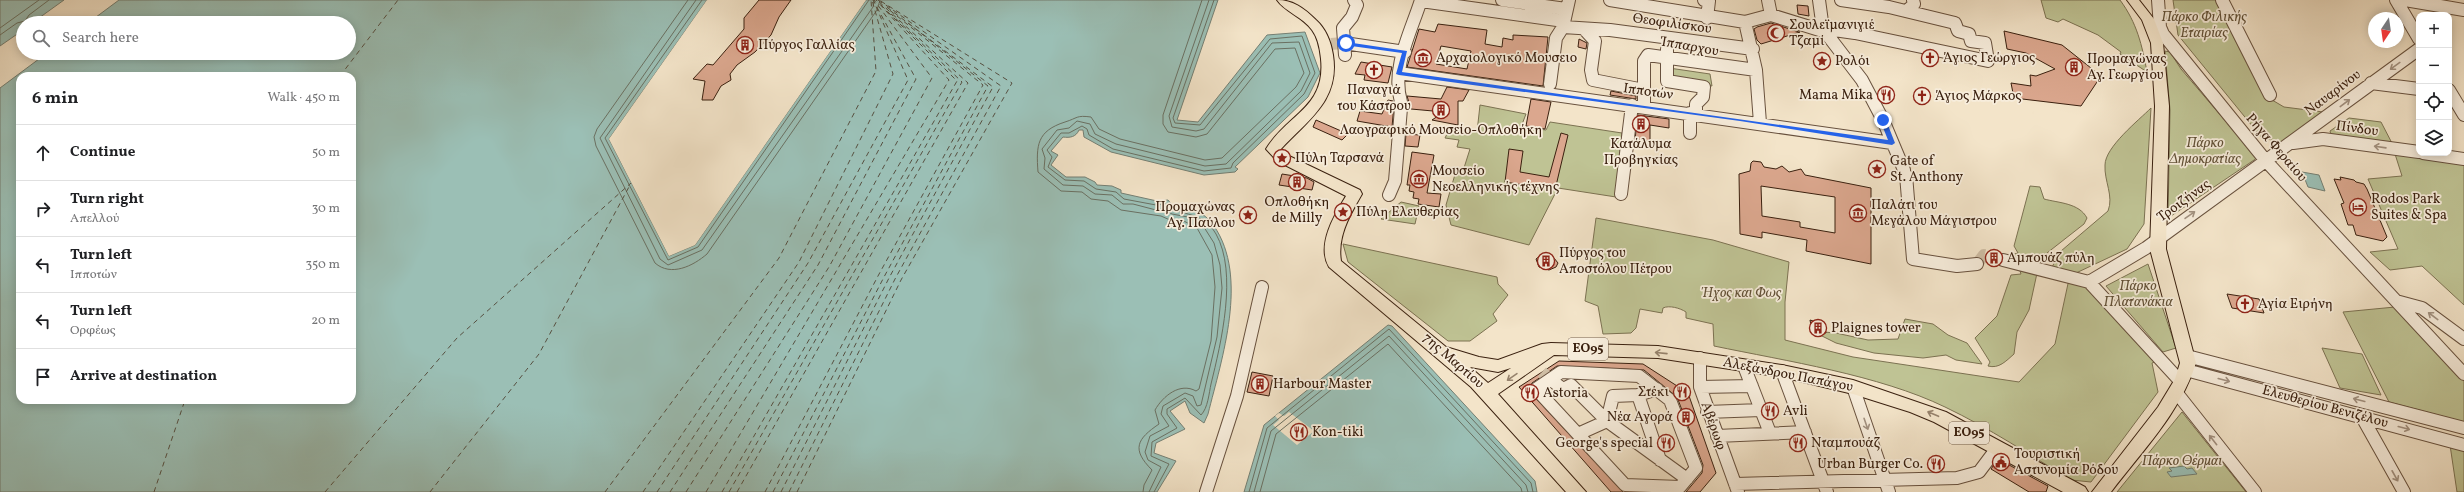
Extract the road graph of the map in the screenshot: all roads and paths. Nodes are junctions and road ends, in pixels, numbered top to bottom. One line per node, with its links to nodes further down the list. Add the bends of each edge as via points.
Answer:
1 (1283, 0): 66 (main road, 7ης Μαρτίου, via 1317,28 1327,54 1330,76 1326,91 1318,103 1273,149 1277,154 1355,194 1342,214 1331,254 1334,263)
2 (1354, 0): 29 (street, via 1357,5 1343,28)
3 (1421, 0): 24 (street, Θεοφιλίσκου); 32 (street)
4 (1502, 0): 17 (street)
5 (1610, 0): 18 (street)
6 (1661, 0): 18 (street)
7 (1704, 0): 22 (street, via 1709,1)
8 (1768, 0): 21 (street)
9 (1819, 0): 26 (street)
10 (1841, 0): 20 (street)
11 (1913, 0): 20 (street, via 1914,4)
12 (2133, 0): 59 (main road, via 2148,19 2157,43 2162,106)
13 (2158, 0): 56 (street, Ρήγα Φεραίου, via 2160,27 2166,38)
14 (2222, 0): 43 (street)
15 (2396, 0): 27 (street)
16 (2405, 0): 19 (street)
17 (1568, 5): 24 (street)
18 (1657, 10): 22 (street)
19 (2464, 10)
20 (1907, 11): 26 (street, via 1955,23 1958,32 1970,34 1972,41 1985,43 1988,61 1855,33 1834,30)
21 (1771, 15): 23 (street); 26 (street)
22 (1707, 18): 23 (street)
23 (1745, 22): 30 (street)
24 (1564, 24): 25 (street, Θεοφιλίσκου); 40 (street, via 1556,38)
25 (1584, 29): 28 (street, Θεοφιλίσκου); 42 (street, via 1596,41 1591,70 1593,80)
26 (1826, 32): 36 (street)
27 (2416, 34)
28 (1667, 38): 30 (street, Θεοφιλίσκου); 35 (street)
29 (1345, 43): 32 (street); 33 (street)
30 (1753, 49): 37 (street)
31 (2416, 51): 39 (street, Ναυαρίνου, one-way to 39)
32 (1405, 52): 38 (street)
33 (1345, 55)
34 (1839, 55): 36 (street)
35 (1667, 56): 37 (street, Ίππαρχου); 42 (street, Ίππαρχου, via 1648,55 1644,61); 47 (street, via 1667,81 1704,86 1704,96 1701,102 1696,104)
36 (1850, 62): 51 (street, via 1883,120)
37 (1756, 70): 49 (street)
38 (1399, 74): 40 (street, Ιπποτών); 58 (street, via 1398,96 1401,105 1395,181)
39 (2372, 83): 41 (street); 52 (street, Ναυαρίνου, one-way to 39)
40 (1549, 89): 45 (street, Ιπποτών)
41 (2416, 89)
42 (1644, 90): 46 (street, Ίππαρχου)
43 (2270, 95)
44 (2452, 95): 48 (street)
45 (1632, 105): 46 (street, Ιπποτών); 57 (street)
46 (1644, 106): 47 (street, Ιπποτών)
47 (1693, 113): 49 (street, Ιπποτών); 50 (street)
48 (2464, 115)
49 (1760, 122): 51 (street, Ιπποτών)
50 (1690, 133)
51 (1892, 143): 61 (street, via 1905,172 1913,259 1957,266)
52 (2292, 143): 53 (street, Πίνδου, one-way to 52, via 2323,139); 56 (street, Ναυαρίνου)
53 (2416, 152)
54 (2444, 156): 55 (street)
55 (2464, 159)
56 (2266, 161): 59 (street, Τροιζήνας, one-way to 56); 64 (street, Ρήγα Φεραίου)
57 (1621, 194)
58 (1389, 195)
59 (2158, 238): 62 (street, Τροιζήνας); 72 (main road, via 2161,266)
60 (2003, 260): 62 (street)
61 (1976, 264)
62 (2089, 282): 72 (street)
63 (1262, 287): 97 (street, via 1237,396)
64 (2396, 301): 65 (street, one-way to 64, via 2422,308); 71 (street, Ρήγα Φεραίου)
65 (2464, 339)
66 (1439, 349): 67 (main road, Αλεξάνδρου Παπάγου, via 1498,366 1537,351); 78 (main road, 7ης Μαρτίου)
67 (1551, 349): 68 (main road, Αλεξάνδρου Παπάγου / ΕΟ95, one-way to 67, via 1658,352); 78 (main road, ΕΟ95, one-way to 78)
68 (1700, 358): 69 (main road, Αλεξάνδρου Παπάγου / ΕΟ95); 75 (street, Αβέρωφ)
69 (1744, 366): 70 (main road, Αλεξάνδρου Παπάγου / ΕΟ95); 74 (street)
70 (1782, 371): 76 (main road, Αλεξάνδρου Παπάγου / ΕΟ95); 85 (street)
71 (2464, 374)
72 (2183, 375): 82 (street, Ελευθερίου Βενιζέλου, one-way to 82); 84 (street, Ελευθερίου Βενιζέλου, one-way to 72); 100 (main road); 101 (street, one-way to 72)
73 (1552, 381): 77 (street, via 1561,372 1639,376); 83 (street, via 1563,389 1571,385); 86 (street, via 1536,389)
74 (1752, 386): 75 (street); 80 (street)
75 (1700, 387): 81 (street, Αβέρωφ)
76 (1853, 387): 90 (main road, Αλεξάνδρου Παπάγου / ΕΟ95, one-way to 76, via 1934,414); 94 (street, one-way to 94)
77 (1656, 389): 79 (street); 92 (street, via 1668,400 1692,467)
78 (1488, 392): 98 (main road, 7ης Μαρτίου)
79 (1638, 395): 83 (street, via 1613,396); 91 (street)
80 (1761, 410): 81 (street); 87 (street)
81 (1707, 412): 88 (street, Αβέρωφ)
82 (2362, 417): 89 (street, Ελευθερίου Βενιζέλου, one-way to 89); 102 (street, one-way to 102)
83 (1607, 421): 86 (street); 91 (street)
84 (2464, 428)
85 (1805, 432): 87 (street); 93 (street)
86 (1580, 433): 92 (street, via 1625,485 1680,487)
87 (1770, 433): 88 (street)
88 (1717, 436): 96 (street, Αβέρωφ)
89 (2464, 445)
90 (1997, 448): 94 (street, via 1979,472 1957,478); 95 (main road, Αλεξάνδρου Παπάγου / ΕΟ95)
91 (1660, 460): 92 (street)
92 (1686, 478)
93 (1825, 486): 94 (street); 96 (street)
94 (1886, 486)
95 (2063, 486): 99 (main road, Αλεξάνδρου Παπάγου / ΕΟ95)
96 (1736, 488)
97 (1206, 492)
98 (1577, 492)
99 (2078, 492)
100 (2101, 492)
101 (2255, 492)
102 (2404, 492)

